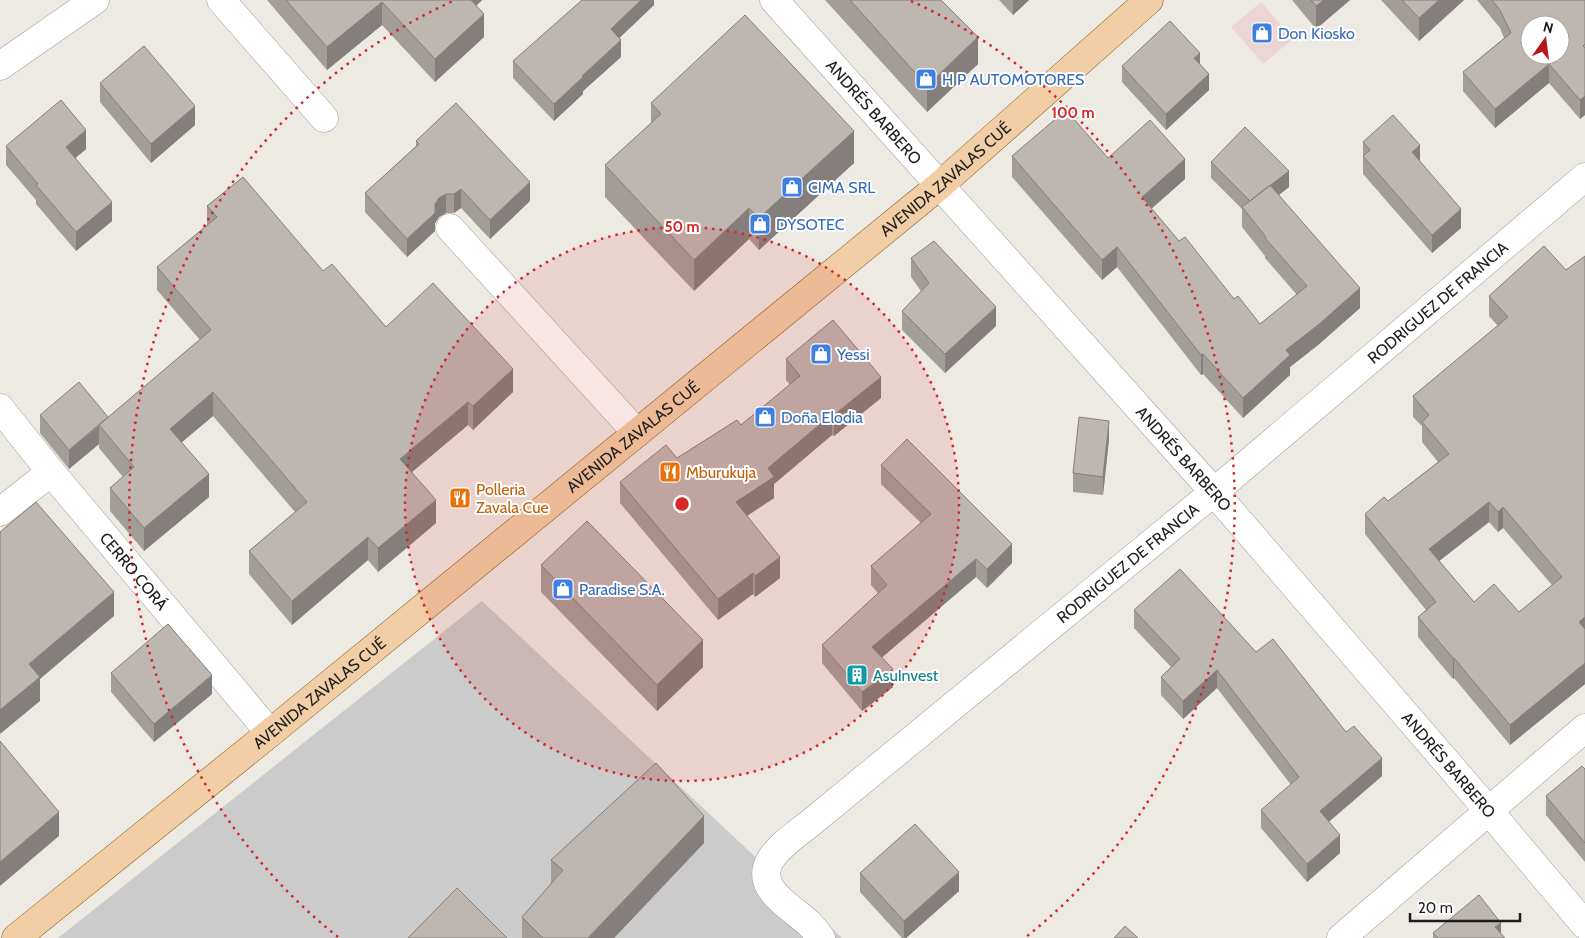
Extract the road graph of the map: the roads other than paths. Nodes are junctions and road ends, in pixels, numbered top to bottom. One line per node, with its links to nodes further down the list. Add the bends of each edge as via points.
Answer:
1 (95, 0): 5 (street)
2 (221, 0): 6 (street)
3 (774, 0): 8 (street, ANDRÉS BARBERO)
4 (1149, 0): 8 (main road, AVENIDA ZAVALAS CUÉ)
5 (0, 66)
6 (324, 118)
7 (1585, 177): 13 (street, RODRIGUEZ DE FRANCIA)
8 (939, 186): 11 (main road, AVENIDA ZAVALAS CUÉ); 13 (street, ANDRÉS BARBERO)
9 (450, 228): 11 (street)
10 (0, 408): 12 (street, CERRO CORÁ)
11 (637, 433): 16 (main road, AVENIDA ZAVALAS CUÉ)
12 (51, 472): 14 (street); 16 (street, CERRO CORÁ)
13 (1214, 492): 17 (street, ANDRÉS BARBERO); 20 (street, RODRIGUEZ DE FRANCIA, via 781,846 765,872 767,885)
14 (0, 512)
15 (1585, 728): 17 (street)
16 (270, 734): 19 (main road, AVENIDA ZAVALAS CUÉ)
17 (1488, 810): 18 (street, ANDRÉS BARBERO); 21 (street)
18 (1585, 925)
19 (16, 938)
20 (821, 938)
21 (1341, 938)

